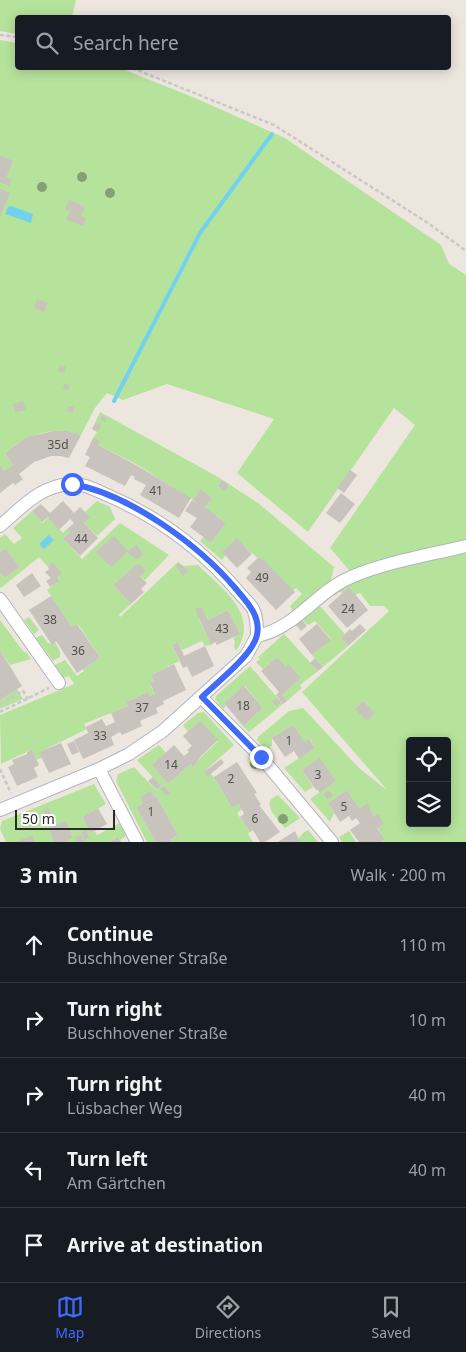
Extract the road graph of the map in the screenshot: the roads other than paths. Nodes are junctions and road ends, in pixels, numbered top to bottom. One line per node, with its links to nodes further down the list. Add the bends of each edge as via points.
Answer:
1 (0, 526): 4 (street, via 38,493 72,484 89,487 155,520 196,548 222,572 253,609)
2 (466, 546): 4 (street, via 351,577 334,586 283,627)
3 (0, 599): 5 (street)
4 (257, 636): 6 (street, via 246,656)
5 (59, 683)
6 (202, 697): 7 (street, via 163,731); 10 (street, via 261,757)
7 (99, 769): 8 (street); 9 (street)
8 (0, 810)
9 (137, 842)
10 (332, 842)

